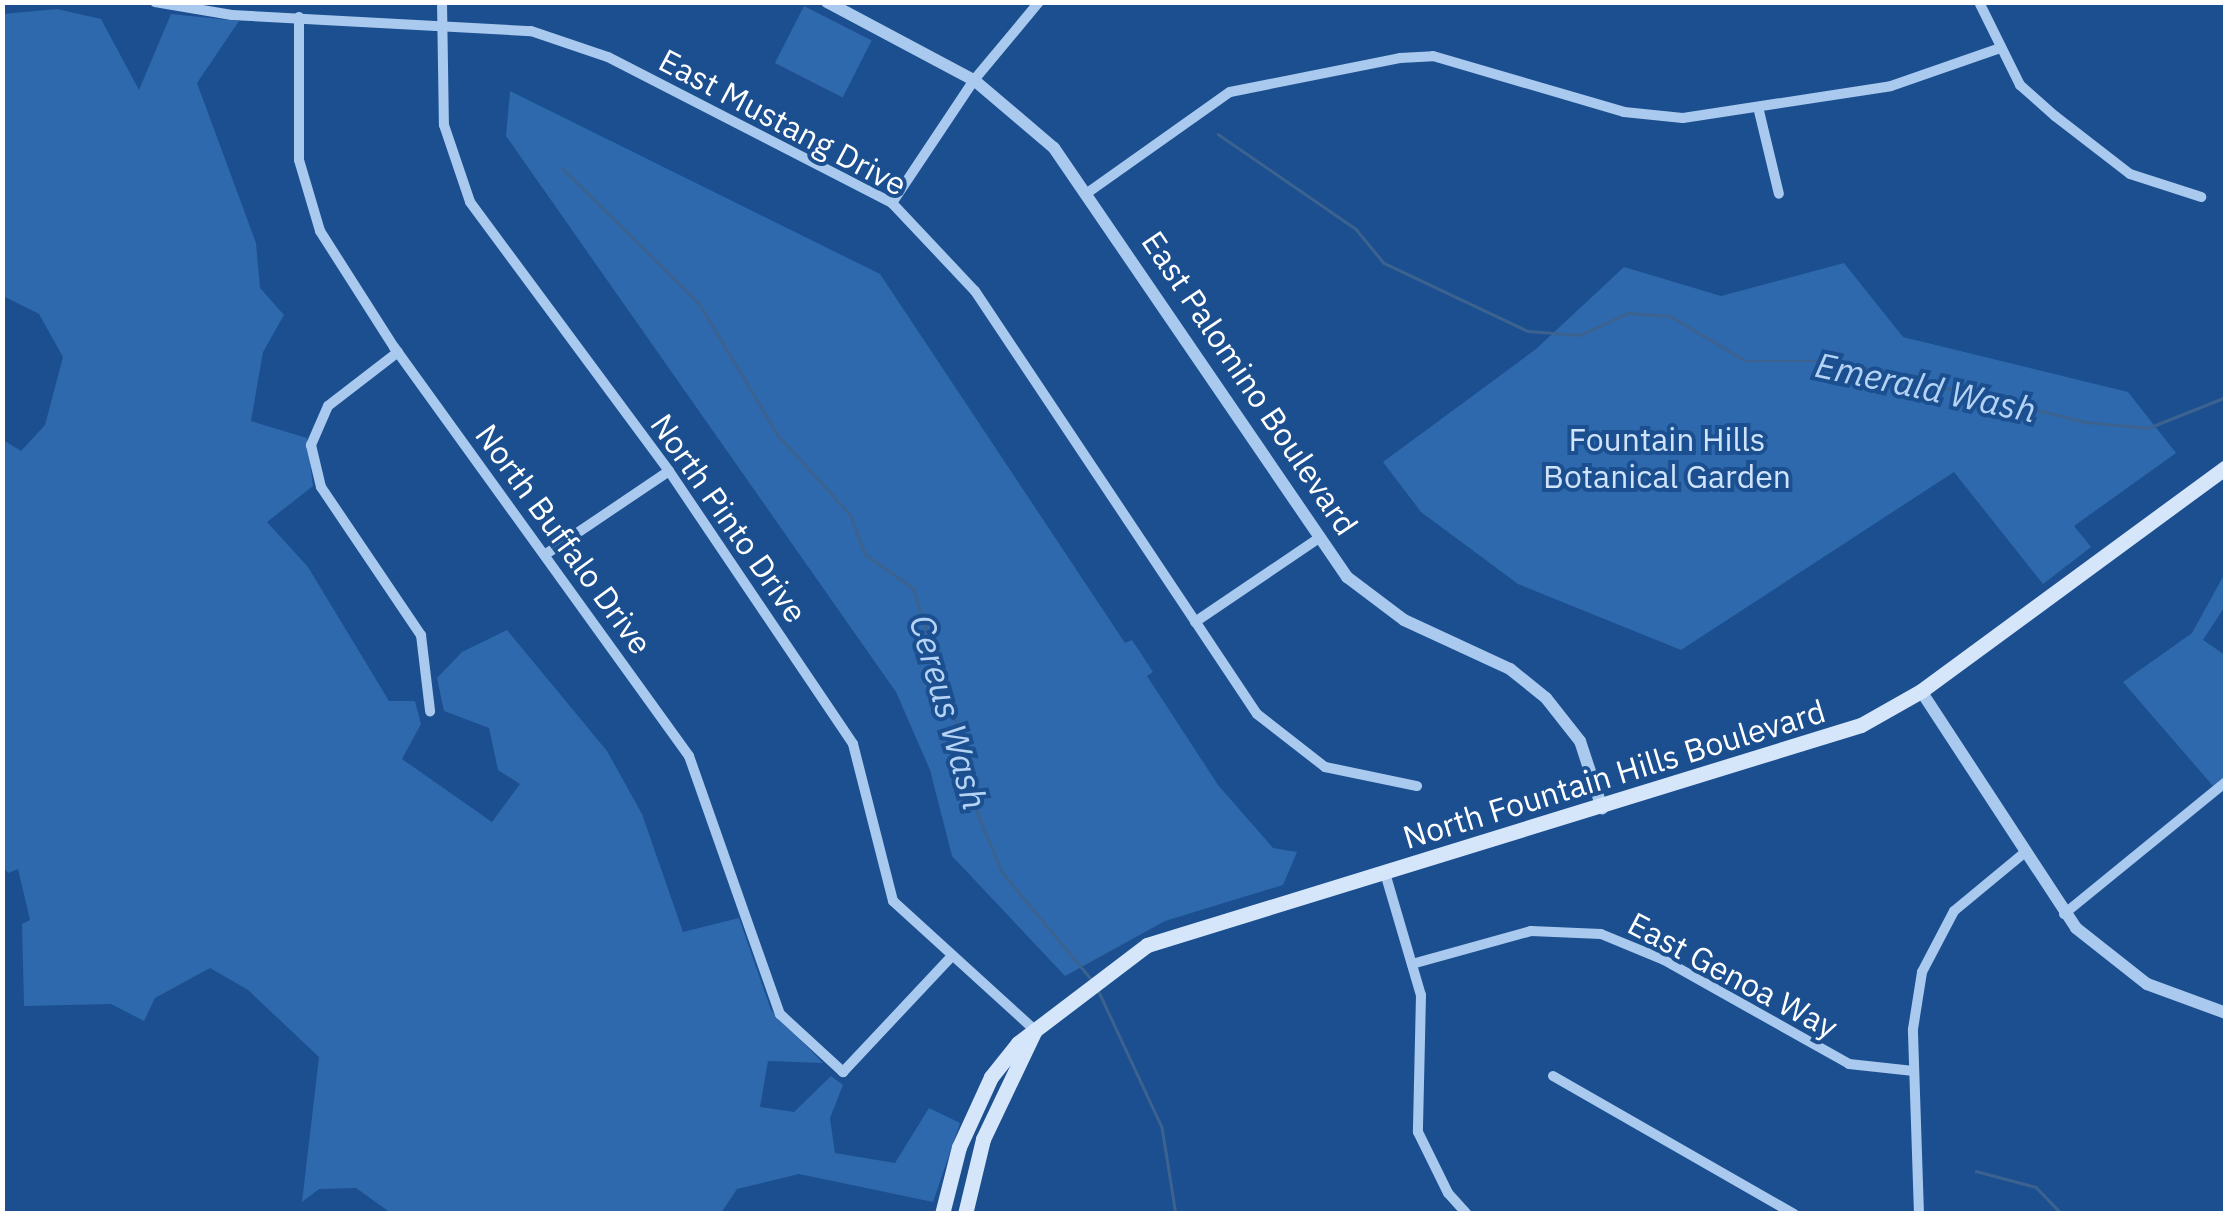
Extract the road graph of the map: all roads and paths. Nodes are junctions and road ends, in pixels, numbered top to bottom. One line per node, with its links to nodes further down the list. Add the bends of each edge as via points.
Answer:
1 (154, 2): 6 (street, East Mustang Drive)
2 (442, 2): 7 (street, North Pinto Drive)
3 (827, 2): 9 (street, East Palomino Boulevard)
4 (1040, 2): 9 (street)
5 (1979, 2): 8 (street)
6 (299, 17): 7 (street, East Mustang Drive); 15 (street, North Buffalo Drive, via 296,123 304,186 332,256)
7 (441, 23): 14 (street, East Mustang Drive, via 531,30 582,46); 17 (street, North Pinto Drive, via 439,84 456,176 489,232)
8 (2000, 48): 10 (street, via 1891,86); 13 (street, via 2020,84 2094,149 2161,190)
9 (974, 80): 11 (street, East Palomino Boulevard, via 1054,148); 14 (street)
10 (1759, 111): 11 (street, via 1683,118 1624,112 1476,66 1400,58 1230,92); 12 (street)
11 (1090, 191): 18 (street, East Palomino Boulevard)
12 (1779, 194)
13 (2201, 197)
14 (892, 203): 20 (street, East Mustang Drive, via 974,291)
15 (398, 352): 19 (street, North Buffalo Drive); 22 (street, via 328,406 311,445 321,487 422,635)
16 (2226, 467): 21 (main road, North Fountain Hills Boulevard)
17 (669, 471): 19 (street); 29 (street, North Pinto Drive, via 852,744 893,901)
18 (1319, 538): 20 (street); 25 (street, East Palomino Boulevard, via 1377,604 1510,669 1546,698 1580,741)
19 (546, 554): 29 (street, North Buffalo Drive, via 704,784 780,1014 843,1072)
20 (1196, 622): 24 (street, East Mustang Drive, via 1257,714 1299,752 1350,776)
21 (1920, 691): 25 (main road, North Fountain Hills Boulevard, via 1836,736); 26 (street)
22 (430, 711)
23 (2226, 782): 28 (street)
24 (1417, 786)
25 (1602, 808): 27 (main road, North Fountain Hills Boulevard)
26 (2023, 854): 28 (street); 33 (street, via 1970,893 1933,944 1913,1012)
27 (1385, 873): 30 (street); 32 (main road, North Fountain Hills Boulevard, via 1147,945)
28 (2064, 914): 31 (street, via 2126,971)
29 (949, 959): 32 (street, North Pinto Drive)
30 (1412, 964): 33 (street, East Genoa Way, via 1531,931 1602,934 1664,960 1849,1064); 37 (street, via 1421,995 1418,1132 1448,1193)
31 (2226, 1013)
32 (1035, 1030): 35 (main road, North Fountain Hills Boulevard, via 992,1077 959,1147); 36 (main road, North Fountain Hills Boulevard, via 983,1139)
33 (1914, 1071): 39 (street)
34 (1554, 1076): 38 (street)
35 (942, 1214)
36 (965, 1214)
37 (1467, 1214)
38 (1794, 1214)
39 (1919, 1214)

